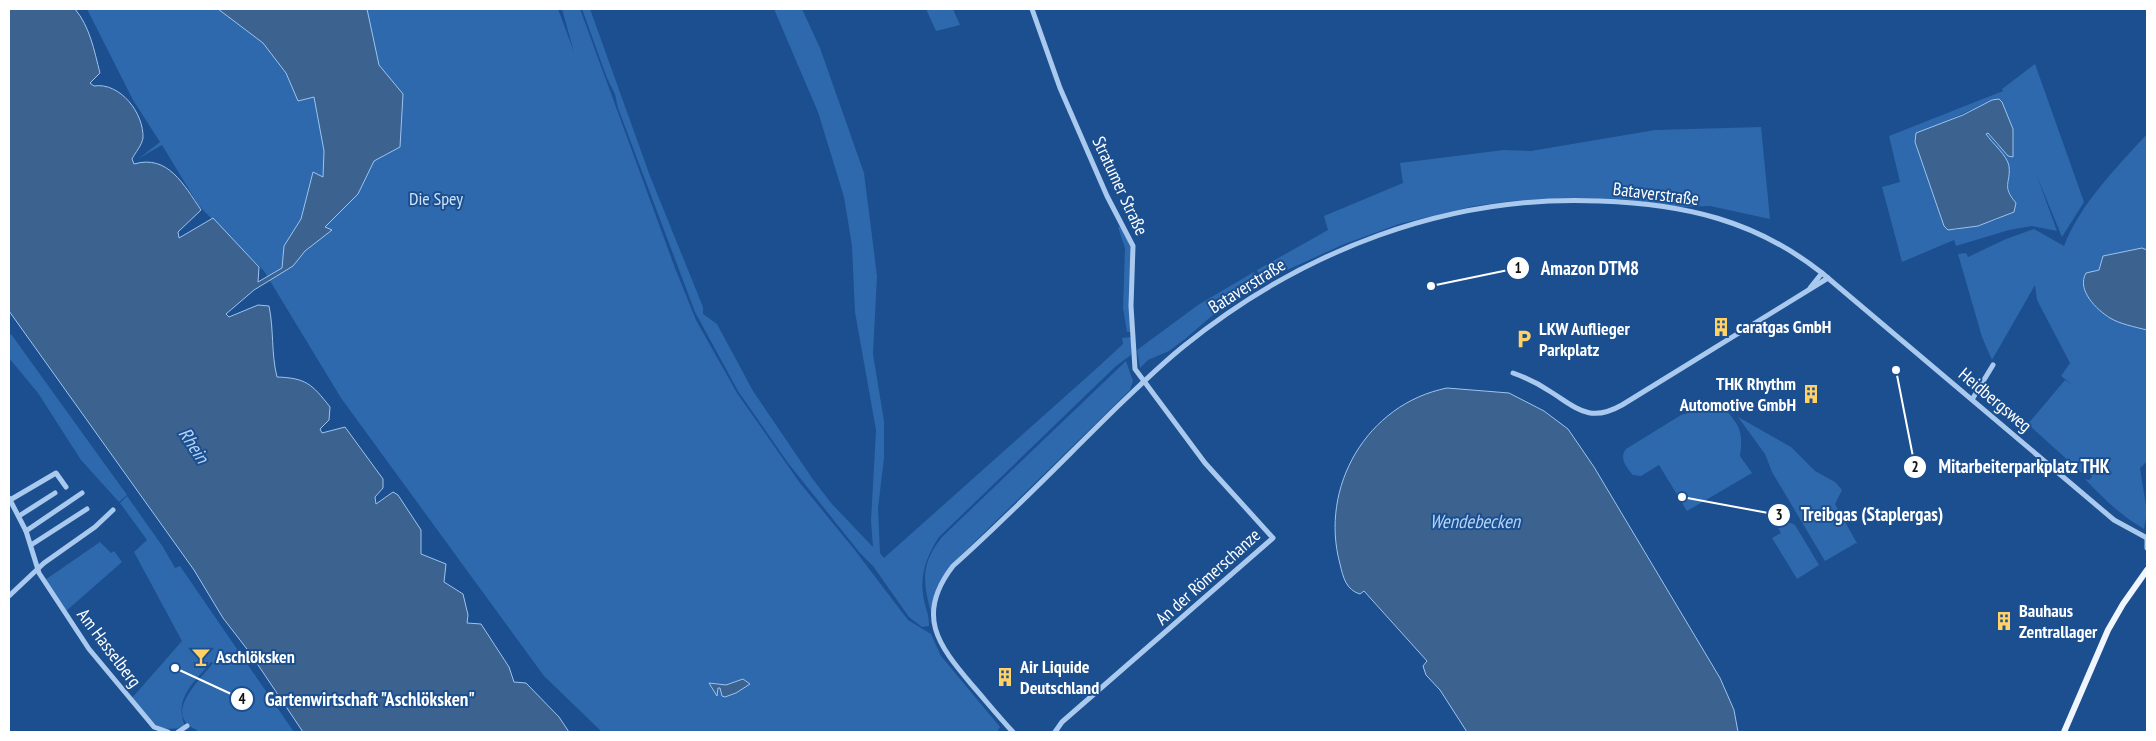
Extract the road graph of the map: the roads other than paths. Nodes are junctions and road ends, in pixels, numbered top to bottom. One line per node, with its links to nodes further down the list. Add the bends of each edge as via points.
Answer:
1 (1032, 9): 7 (street, Stratumer Straße, via 1060,88 1107,196 1133,246 1134,363)
2 (1822, 273): 3 (street, Heidbergsweg); 4 (street); 7 (street, Bataverstraße, via 1786,246 1760,233 1681,209 1570,200 1473,210 1399,228 1347,246 1282,277 1220,318)
3 (1828, 278): 4 (street); 8 (street, Heidbergsweg)
4 (1804, 294): 6 (street, via 1622,405 1603,413 1585,412)
5 (1993, 365): 8 (street)
6 (1513, 374)
7 (1144, 381): 27 (street, Bataverstraße, via 953,566 935,598 934,623 943,649); 28 (street, An der Römerschanze, via 1206,463 1274,538 1062,722)
8 (1973, 398): 17 (street, Heidbergsweg, via 2114,520)
9 (66, 487): 12 (street, via 56,473)
10 (55, 493): 15 (street)
11 (82, 494): 16 (street)
12 (9, 499): 15 (street, Am Hasselberg)
13 (88, 509): 18 (street)
14 (112, 510): 20 (street, via 95,527)
15 (19, 516): 16 (street, Am Hasselberg)
16 (26, 531): 18 (street, Am Hasselberg)
17 (2147, 538): 19 (street)
18 (31, 545): 20 (street, Am Hasselberg)
19 (2147, 548)
20 (38, 569): 22 (street); 24 (street, Am Hasselberg, via 89,649)
21 (2147, 570): 29 (main road, via 2108,630)
22 (9, 596)
23 (187, 726): 26 (street)
24 (158, 731): 25 (street, Am Hasselberg)
25 (168, 732)
26 (178, 732)
27 (1013, 732)
28 (1055, 732)
29 (2064, 732)

